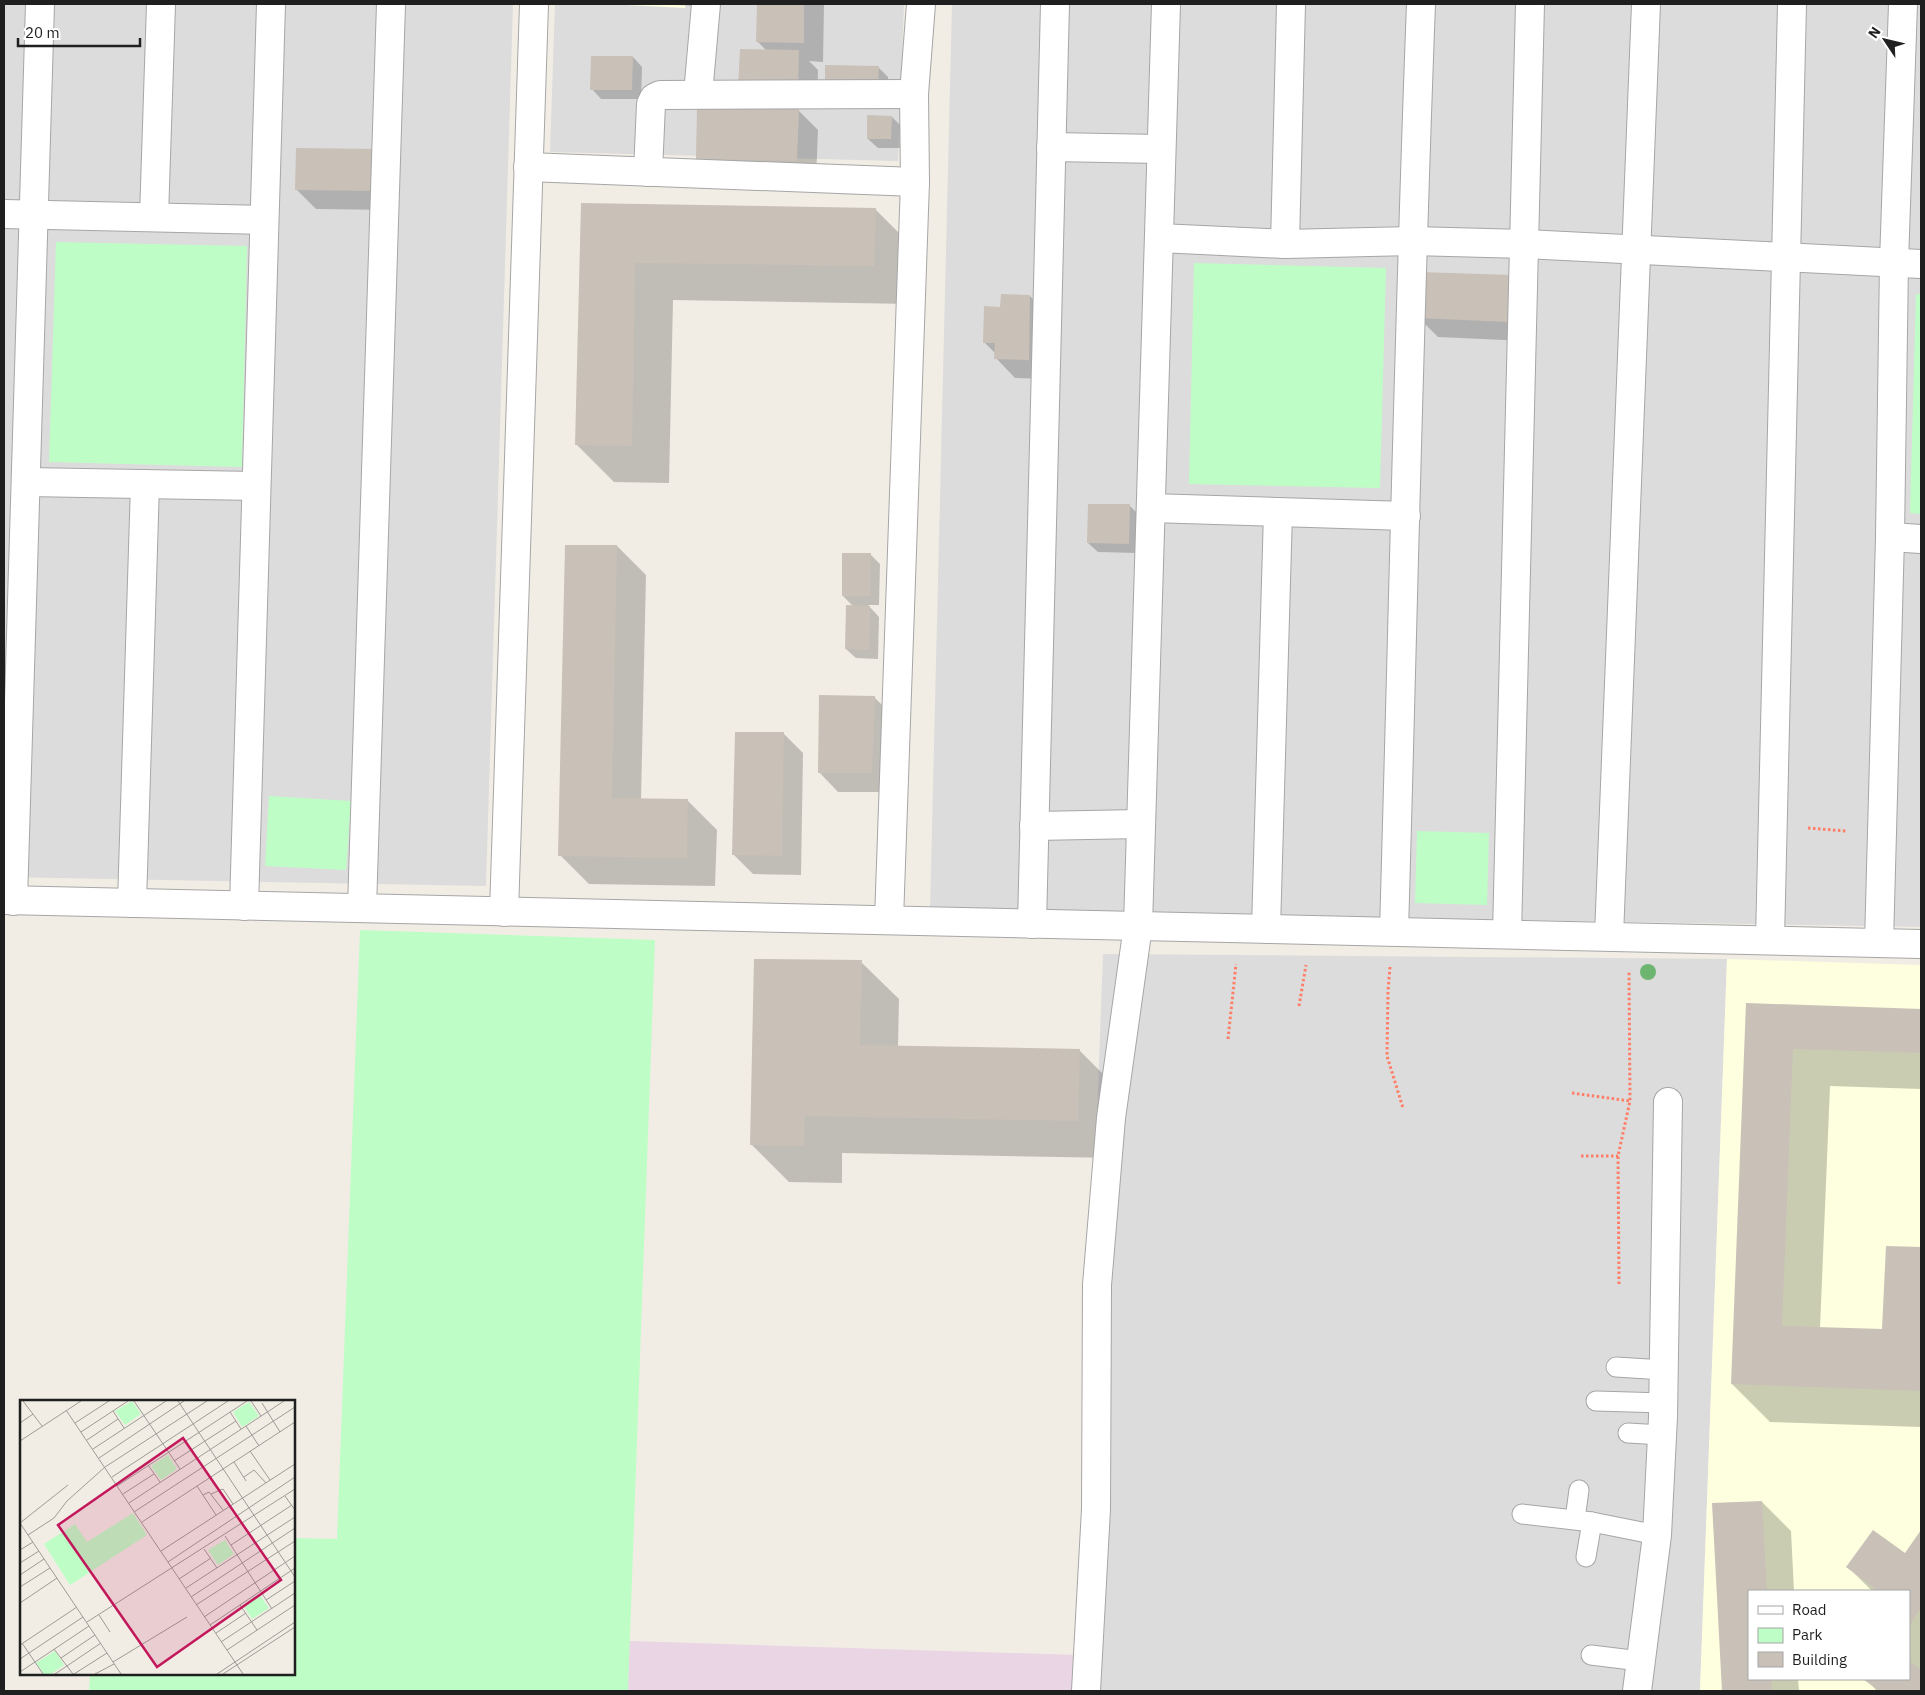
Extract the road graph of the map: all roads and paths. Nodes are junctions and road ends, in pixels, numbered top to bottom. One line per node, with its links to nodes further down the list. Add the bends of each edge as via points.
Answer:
1 (40, 4): 24 (street)
2 (161, 4): 25 (street)
3 (271, 4): 26 (street)
4 (391, 4): 50 (street)
5 (534, 4): 20 (street)
6 (706, 4): 16 (street)
7 (920, 4): 17 (street)
8 (1054, 4): 18 (street)
9 (1166, 4): 19 (street)
10 (1291, 4): 29 (street)
11 (1421, 4): 28 (street)
12 (1530, 4): 30 (street)
13 (1646, 4): 31 (street)
14 (1792, 4): 32 (street)
15 (1903, 4): 33 (street)
16 (698, 94): 17 (street); 21 (street, via 654,98 651,104)
17 (914, 94): 22 (street)
18 (1051, 147): 19 (street); 44 (street)
19 (1161, 149): 27 (street)
20 (528, 167): 21 (street); 51 (street)
21 (648, 172): 22 (street)
22 (915, 182): 52 (street)
23 (4, 214): 24 (street)
24 (34, 215): 25 (street); 35 (street)
25 (154, 217): 26 (street)
26 (264, 220): 37 (street)
27 (1159, 238): 29 (street); 38 (street)
28 (1412, 241): 29 (street); 30 (street); 40 (street)
29 (1285, 244)
30 (1525, 244): 31 (street); 57 (street)
31 (1636, 249): 32 (street); 58 (street)
32 (1786, 256): 33 (street); 45 (street)
33 (1894, 262): 34 (street); 41 (street)
34 (1921, 264)
35 (26, 482): 36 (street); 47 (street)
36 (145, 484): 37 (street); 48 (street)
37 (256, 486): 49 (street)
38 (1151, 508): 39 (street); 43 (street)
39 (1278, 512): 40 (street); 55 (street)
40 (1406, 516): 56 (street)
41 (1890, 538): 42 (street); 46 (street)
42 (1921, 539)
43 (1141, 824): 44 (street); 54 (street)
44 (1034, 826): 53 (street)
45 (1773, 826): 46 (path); 59 (street)
46 (1882, 834): 60 (street)
47 (8, 900): 48 (street)
48 (132, 904): 49 (street)
49 (244, 906): 50 (street)
50 (362, 908): 51 (street)
51 (504, 912): 52 (street)
52 (889, 920): 53 (street)
53 (1032, 924): 54 (street)
54 (1138, 926): 55 (street); 83 (street, via 1111,1118 1097,1285 1096,1509)
55 (1253, 928): 56 (street); 62 (path)
56 (1394, 932): 57 (street); 66 (path, via 1388,991 1387,1056)
57 (1508, 934): 58 (street)
58 (1619, 937): 59 (street); 64 (path)
59 (1770, 940): 60 (street)
60 (1879, 943): 61 (street)
61 (1921, 944)
62 (1228, 1039)
63 (1572, 1093): 64 (path)
64 (1630, 1101): 65 (path); 68 (path)
65 (1668, 1102): 71 (street)
66 (1403, 1108)
67 (1581, 1156): 68 (path)
68 (1618, 1156): 69 (path)
69 (1619, 1284)
70 (1616, 1367): 71 (lane)
71 (1664, 1370): 73 (street)
72 (1596, 1401): 73 (lane)
73 (1664, 1403): 75 (street)
74 (1628, 1433): 75 (lane)
75 (1662, 1435): 79 (street)
76 (1579, 1490): 78 (lane)
77 (1522, 1514): 78 (lane)
78 (1584, 1520): 79 (lane); 80 (lane)
79 (1657, 1535): 82 (street)
80 (1586, 1557)
81 (1591, 1655): 82 (lane)
82 (1640, 1661): 84 (street)
83 (1086, 1691)
84 (1637, 1691)

